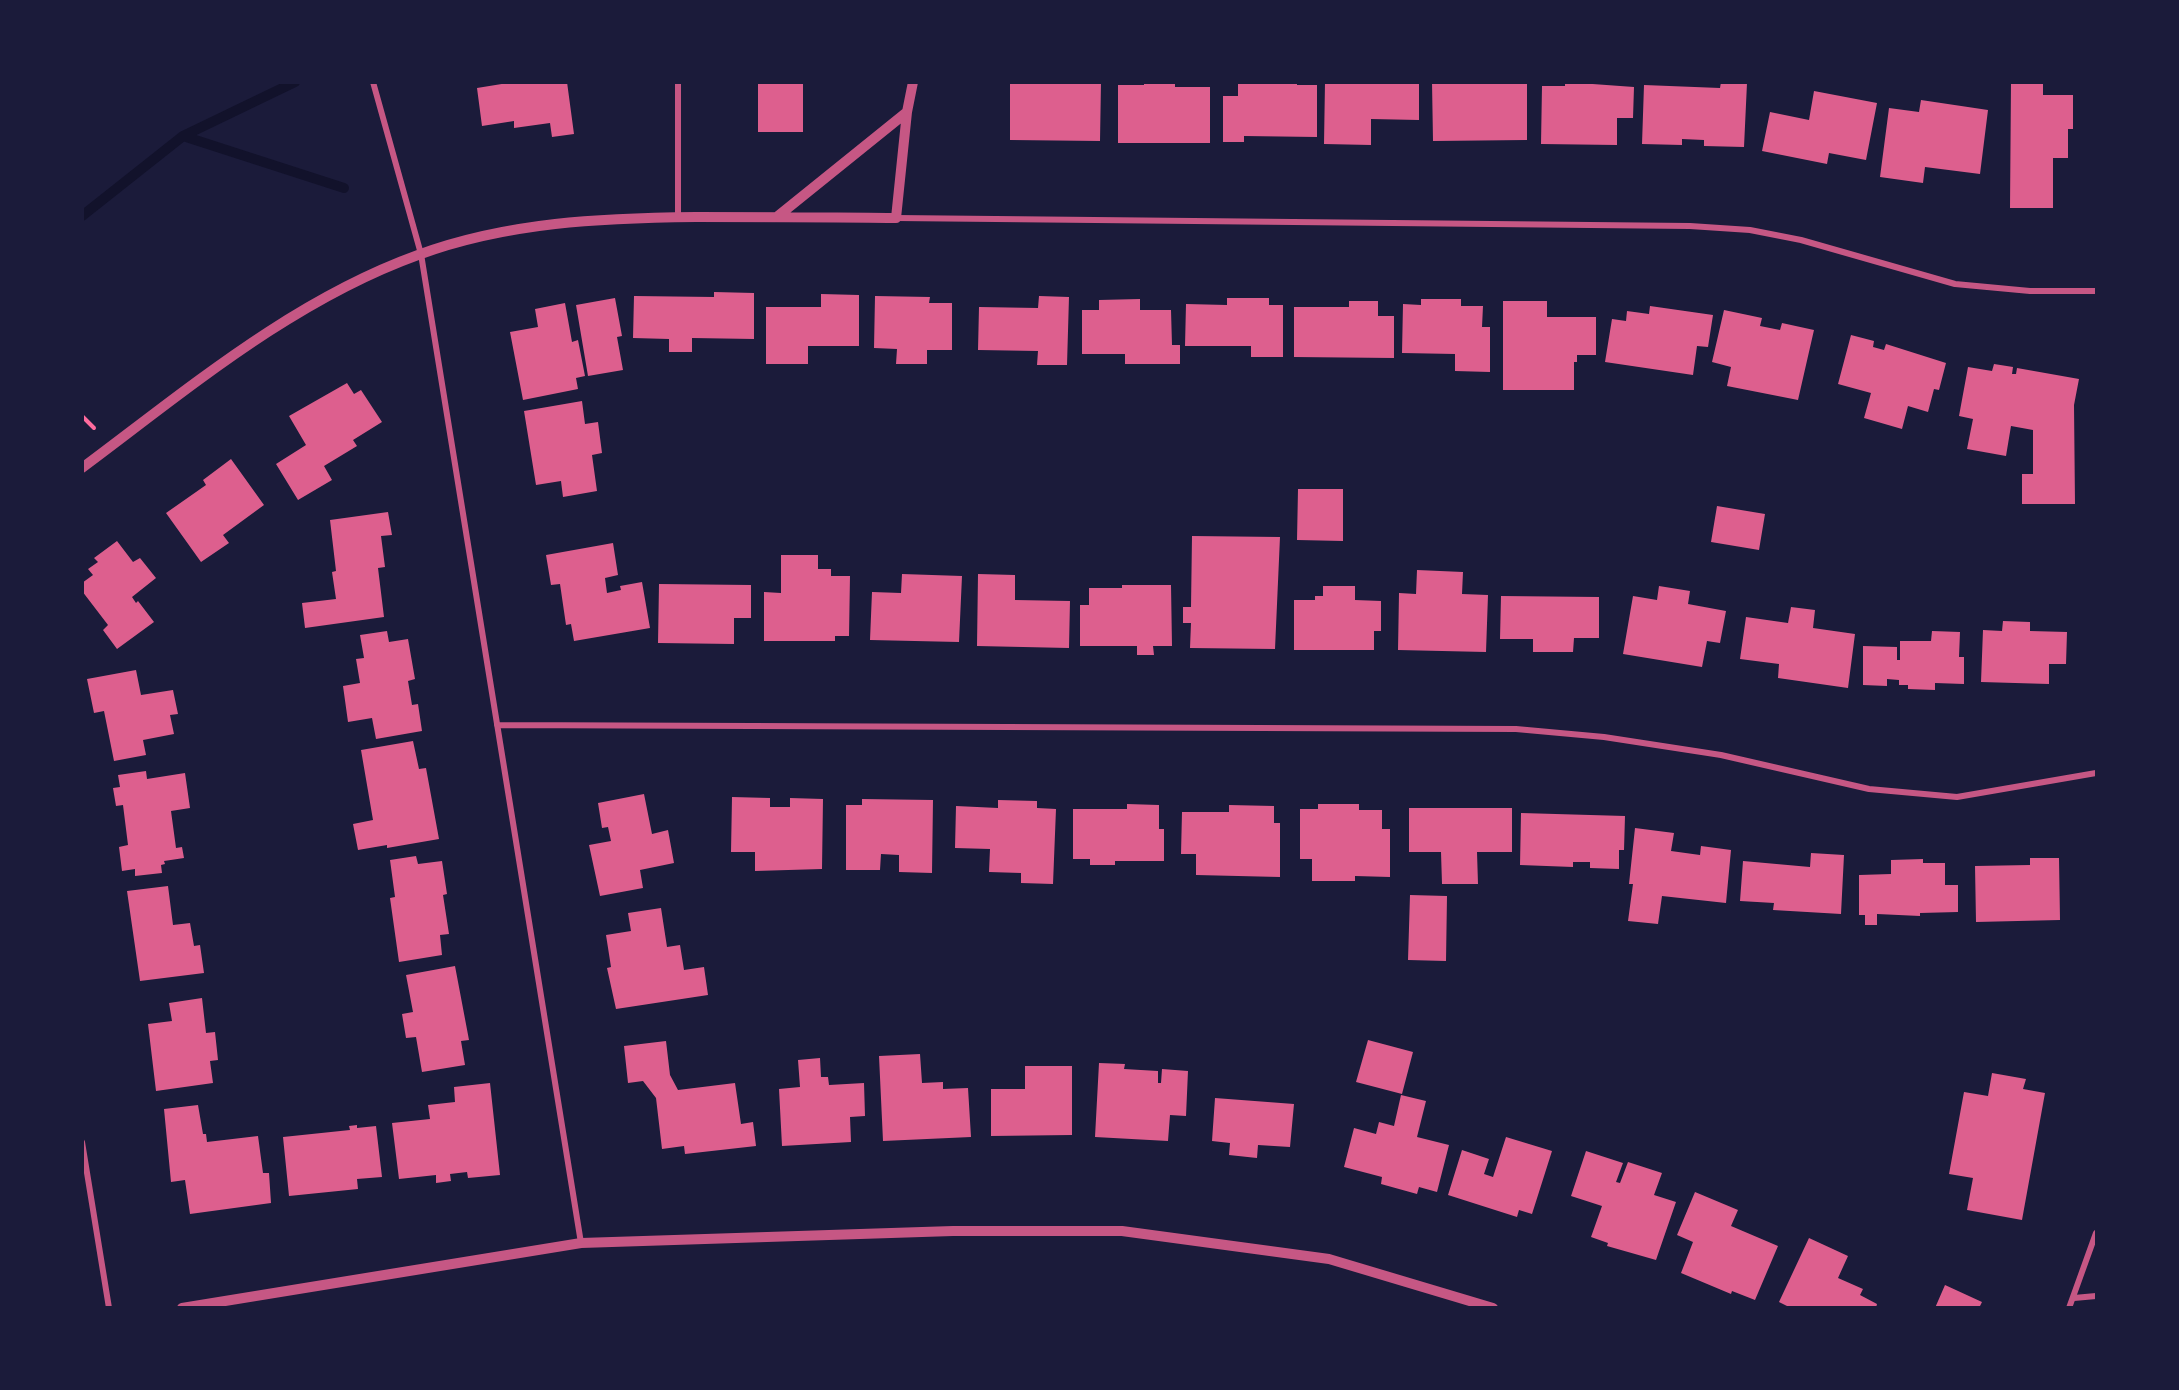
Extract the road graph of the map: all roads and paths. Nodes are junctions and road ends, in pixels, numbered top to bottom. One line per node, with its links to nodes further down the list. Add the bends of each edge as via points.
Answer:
1 (373, 82): 8 (street)
2 (678, 82): 6 (street)
3 (913, 82): 4 (street)
4 (907, 112): 5 (street); 7 (street)
5 (778, 216): 6 (street); 7 (street)
6 (678, 217): 8 (street, via 566,222 491,235)
7 (896, 218): 9 (street, via 1690,226 1750,230 1801,240 1955,284)
8 (420, 254): 10 (street, via 357,281 241,349); 11 (street)
9 (2097, 291)
10 (82, 468)
11 (497, 725): 12 (street, via 1516,729 1604,737 1721,755 1869,789 1957,798); 15 (street)
12 (2097, 773)
13 (82, 1142): 18 (street)
14 (2097, 1233): 17 (street)
15 (581, 1243): 19 (street); 20 (street, via 953,1231 1122,1231 1329,1259)
16 (2097, 1296): 17 (street)
17 (2074, 1298): 21 (street)
18 (109, 1308)
19 (182, 1308)
20 (1493, 1308)
21 (2068, 1308)

